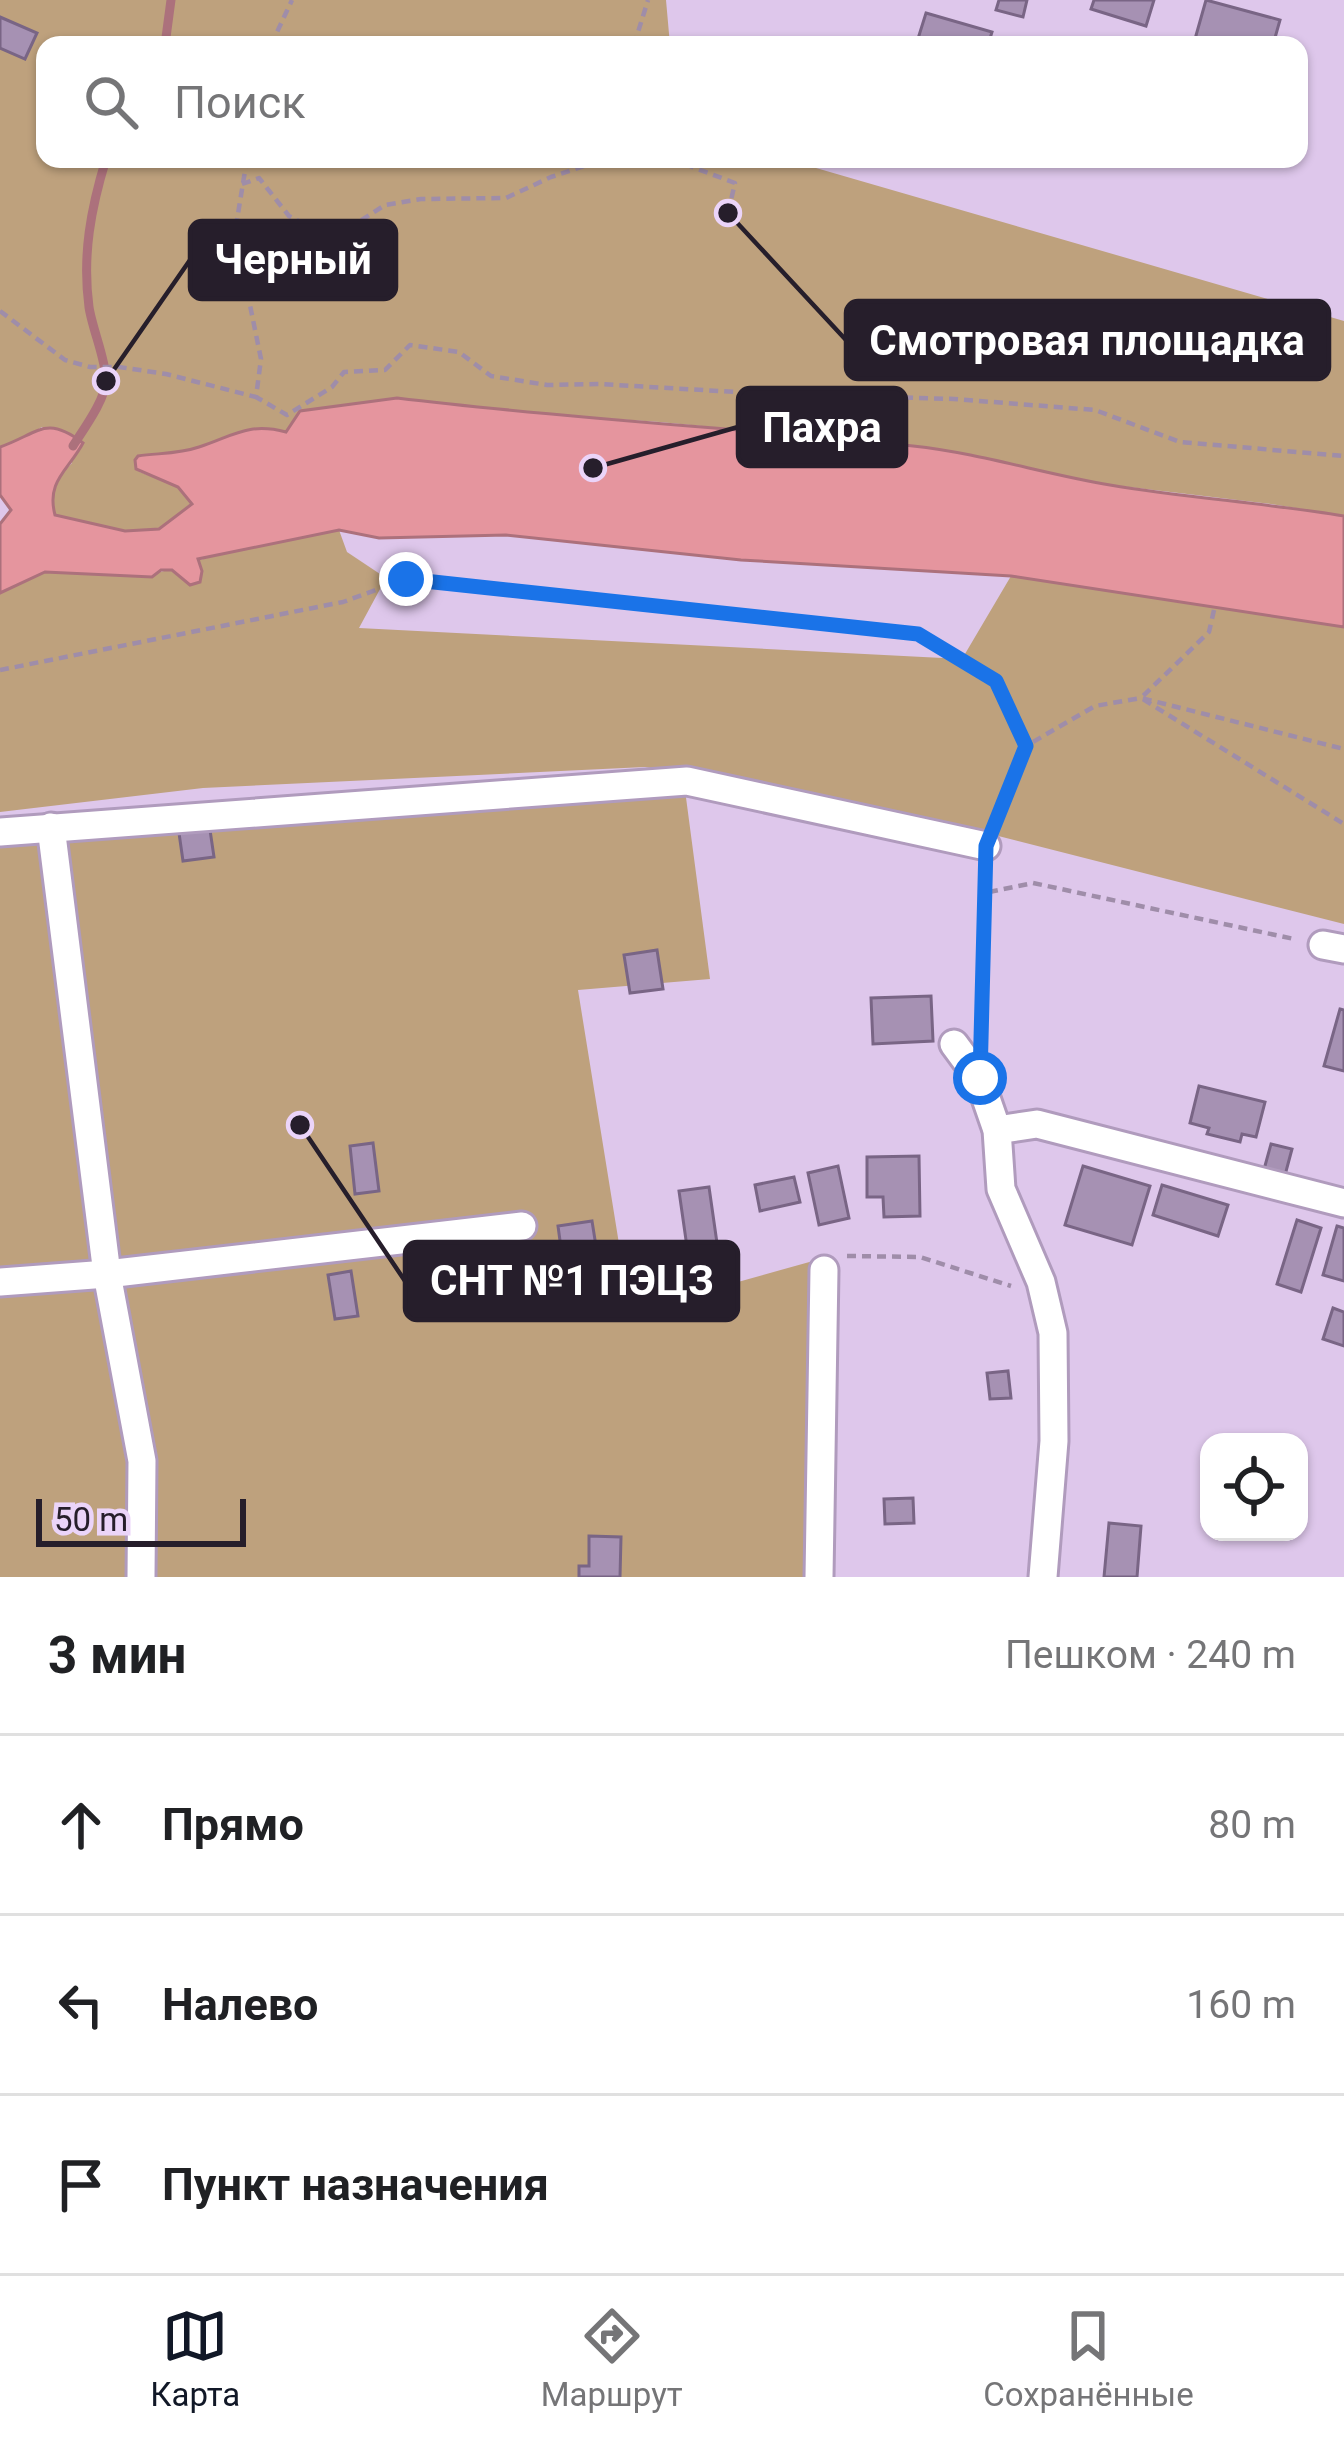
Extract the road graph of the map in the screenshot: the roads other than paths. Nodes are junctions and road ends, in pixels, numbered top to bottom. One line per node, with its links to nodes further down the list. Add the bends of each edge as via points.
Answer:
1 (51, 827): 2 (street); 3 (street, via 687,781); 9 (street)
2 (0, 832)
3 (986, 846)
4 (954, 1044): 5 (street, via 980,1078)
5 (998, 1130): 6 (street, via 1037,1124); 13 (street, via 1001,1189 1053,1333)
6 (1344, 1203)
7 (522, 1226): 9 (street)
8 (824, 1270): 12 (street)
9 (107, 1274): 10 (street); 11 (street, via 142,1461)
10 (0, 1282)
11 (141, 1577)
12 (819, 1577)
13 (1042, 1577)

